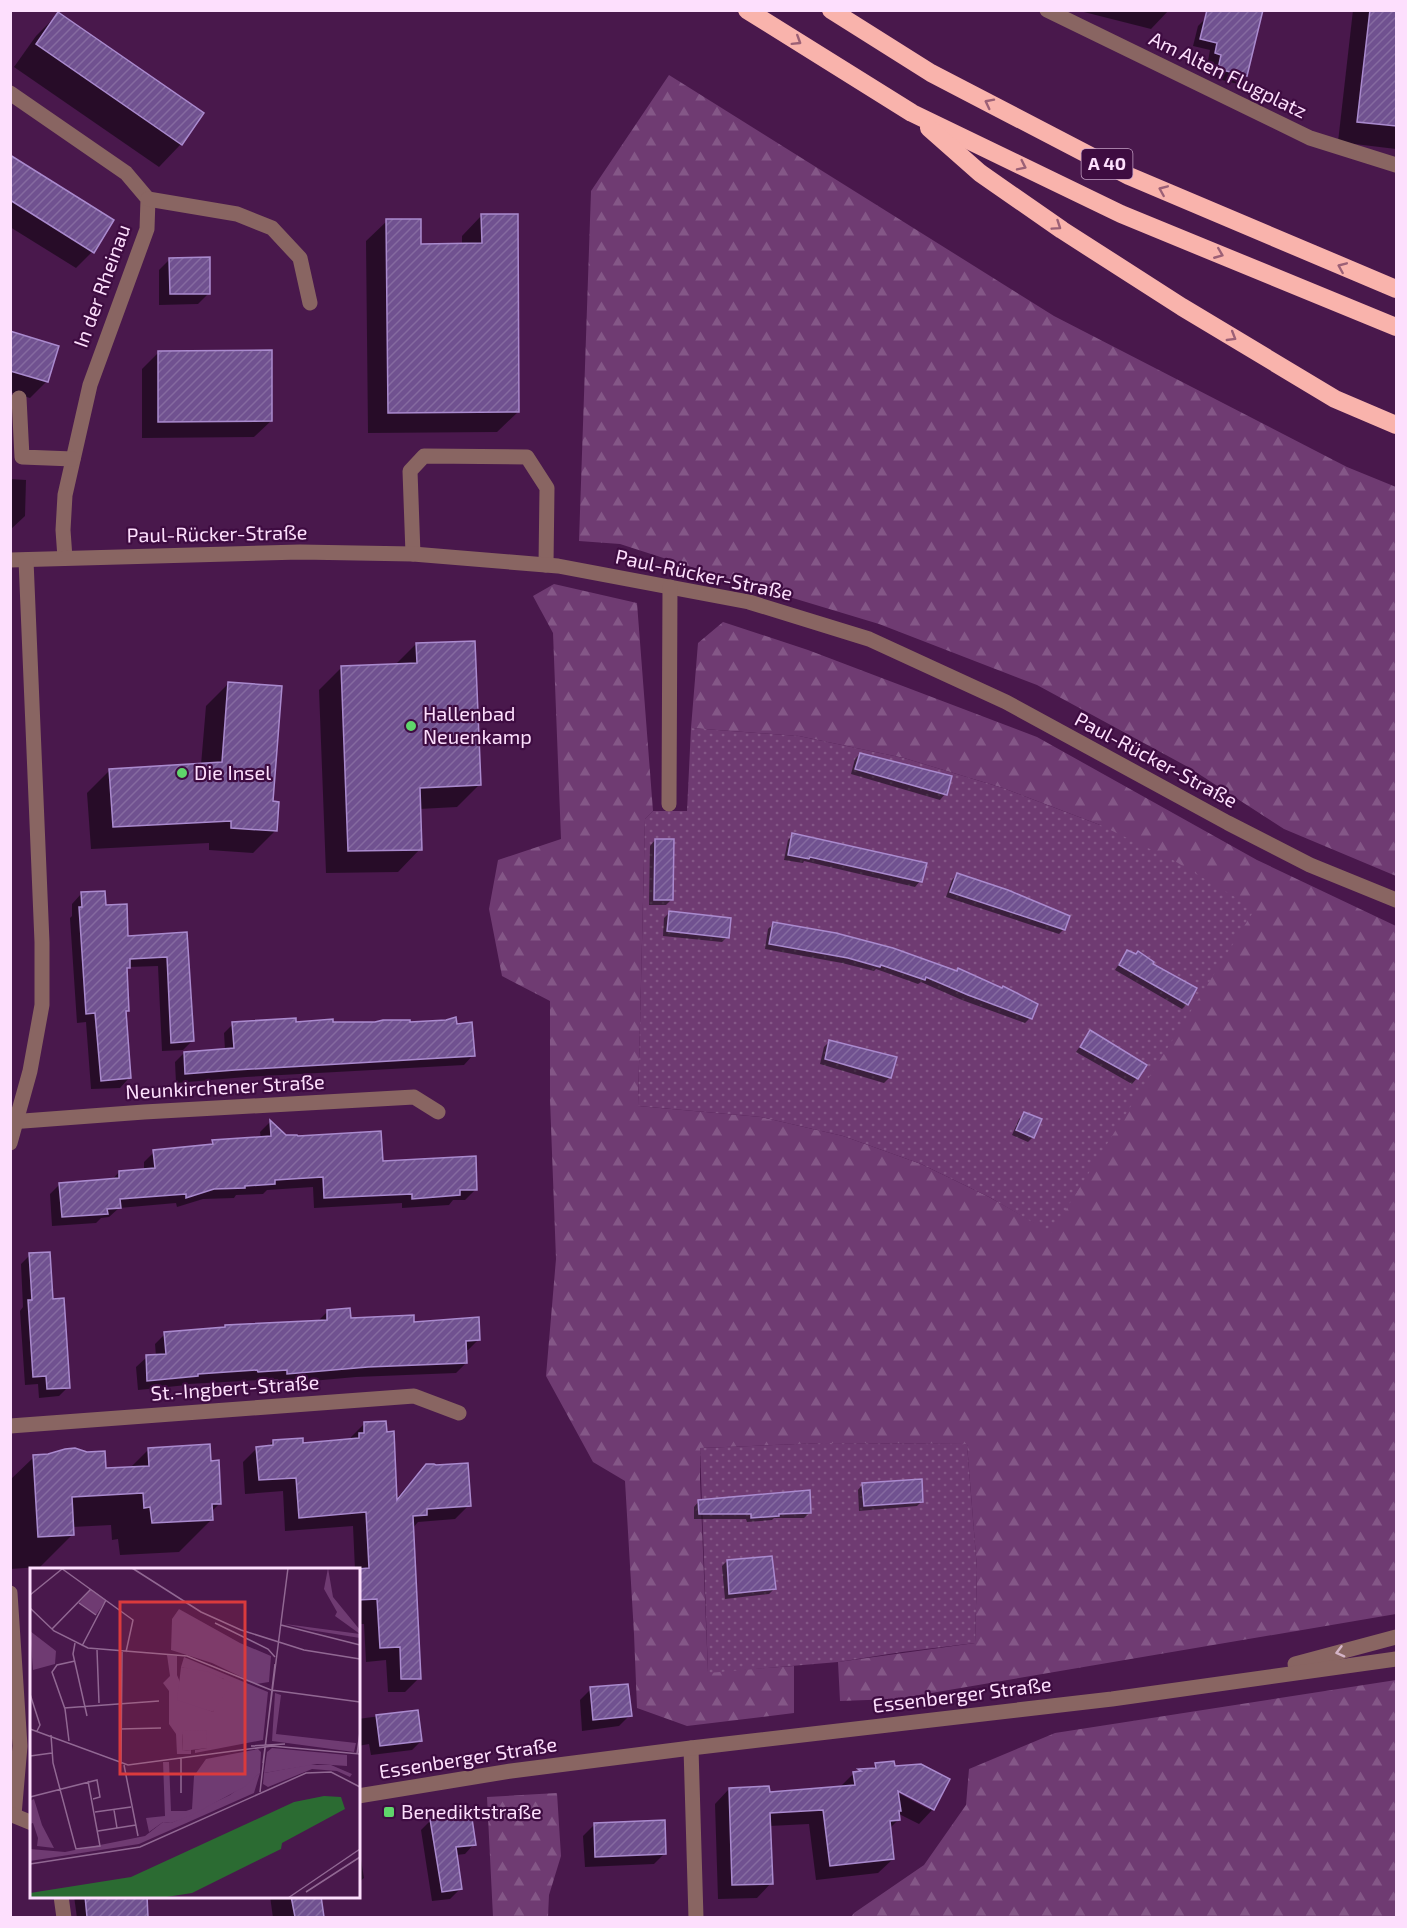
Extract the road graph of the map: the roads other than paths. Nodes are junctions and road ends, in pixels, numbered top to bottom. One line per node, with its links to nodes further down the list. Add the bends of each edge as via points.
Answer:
1 (747, 10): 5 (highway, A 40, one-way to 5)
2 (831, 10): 8 (highway, A 40, one-way to 2, via 1129,176 931,73)
3 (1047, 10): 6 (street, Am Alten Flugplatz, via 1310,138)
4 (10, 93): 7 (street, via 126,173)
5 (912, 113): 10 (highway, A 40, one-way to 10, via 1121,214); 12 (highway, one-way to 12, via 980,173 1062,230 1335,399)
6 (1396, 165)
7 (148, 199): 9 (street, via 237,214 272,228 300,258); 13 (street, In der Rheinau, via 147,229 90,384)
8 (1396, 289)
9 (310, 303)
10 (1396, 327)
11 (19, 398): 13 (street, via 22,458)
12 (1396, 424)
13 (73, 459): 15 (street, In der Rheinau, via 65,495)
14 (413, 554): 15 (street, Paul-Rücker-Straße, via 300,552); 17 (street, Paul-Rücker-Straße); 17 (street, via 410,471 424,456 527,458 548,488)
15 (65, 558): 16 (street, Paul-Rücker-Straße)
16 (18, 560): 22 (street, via 42,942 42,1005 30,1071)
17 (546, 565): 18 (street, Paul-Rücker-Straße)
18 (670, 586): 19 (street); 20 (street, Paul-Rücker-Straße, via 749,602 869,639 1006,702 1310,865)
19 (669, 804)
20 (1396, 900)
21 (438, 1112): 22 (street, Neunkirchener Straße, via 414,1097)
22 (14, 1122): 23 (street)
23 (10, 1143)
24 (459, 1413): 25 (street, St.-Ingbert-Straße, via 414,1396)
25 (10, 1426)
26 (10, 1593): 32 (street, via 20,1746)
27 (1396, 1637): 29 (street, Essenberger Straße, one-way to 29)
28 (1396, 1659): 29 (street, Essenberger Straße)
29 (1237, 1680): 30 (street, Essenberger Straße, via 1112,1699)
30 (691, 1748): 31 (street, Essenberger Straße); 36 (street)
31 (360, 1796)
32 (12, 1815): 33 (street)
33 (30, 1822)
34 (61, 1898): 35 (street)
35 (64, 1917)
36 (696, 1917)

